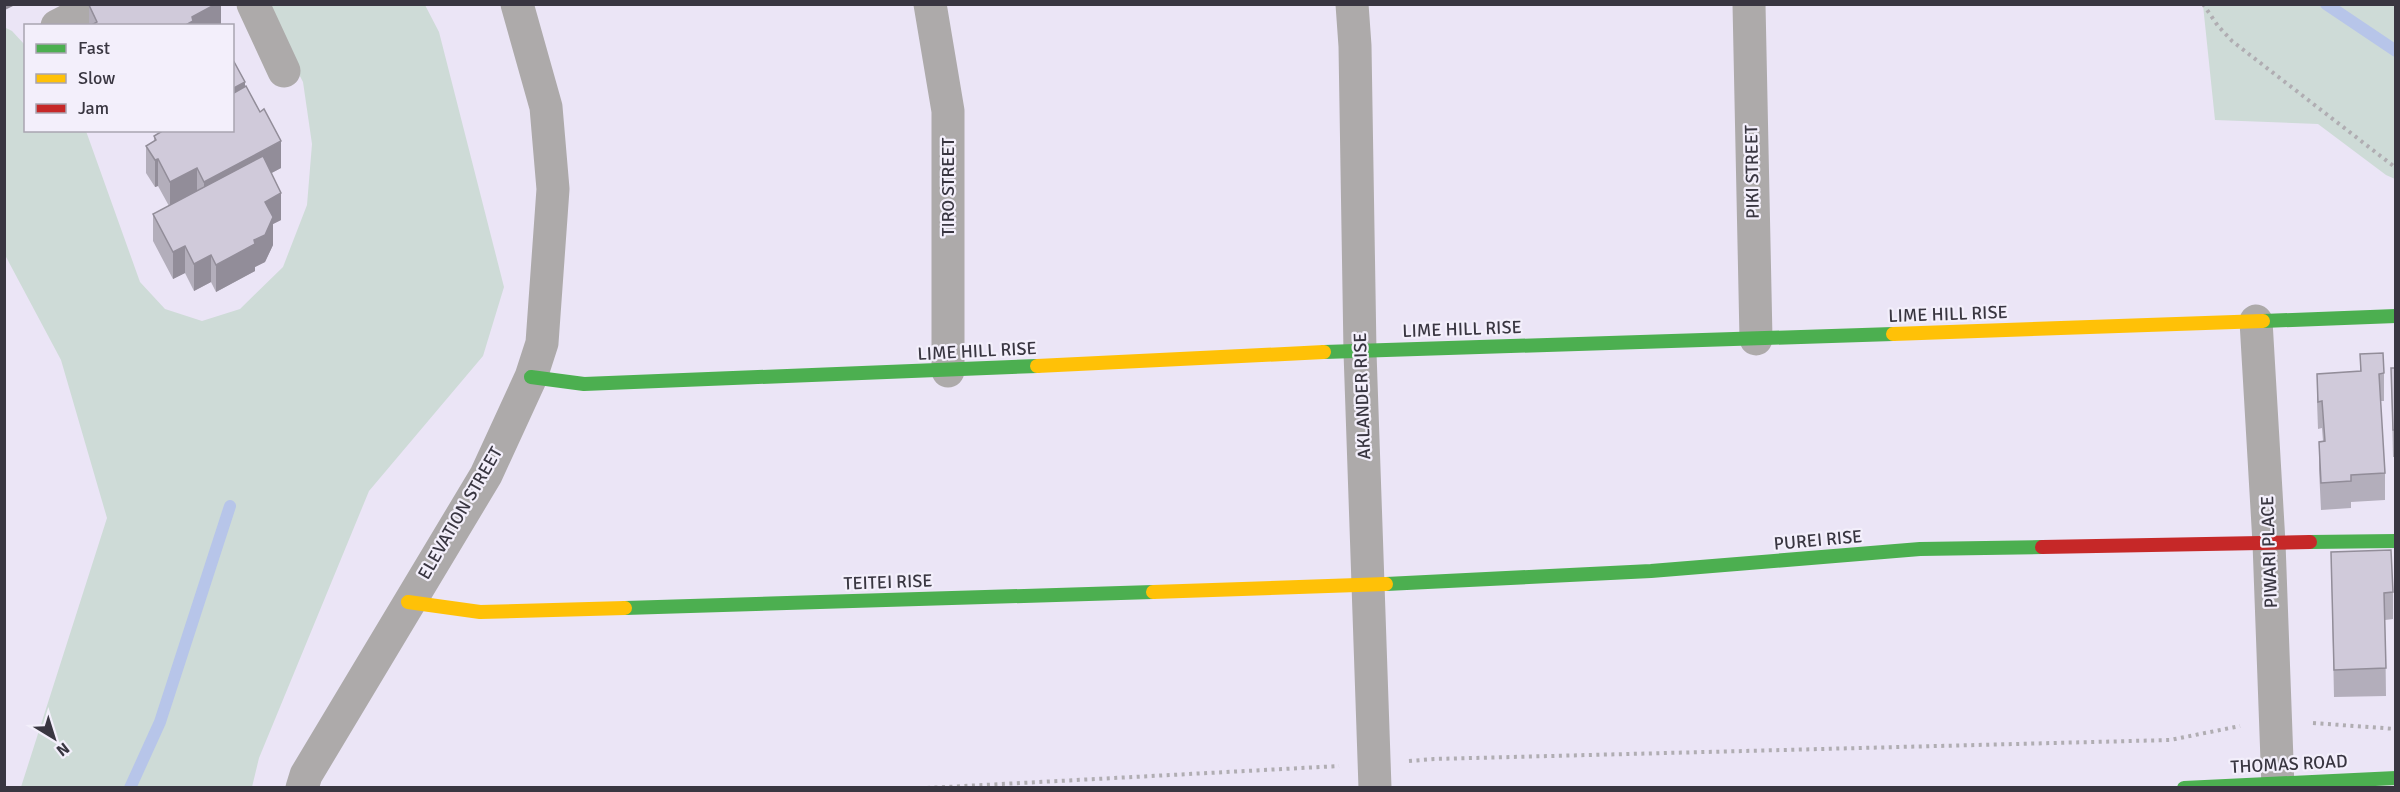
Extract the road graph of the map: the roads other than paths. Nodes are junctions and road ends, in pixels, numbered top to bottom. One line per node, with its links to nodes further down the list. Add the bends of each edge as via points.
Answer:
1 (100, 4): 7 (street)
2 (253, 4): 8 (street)
3 (517, 4): 14 (street, ELEVATION STREET, via 546,107 553,189 542,343)
4 (930, 4): 13 (street, TIRO STREET, via 948,111)
5 (1352, 4): 12 (street, AKLANDER RISE)
6 (1749, 4): 11 (street, PIKI STREET)
7 (61, 24)
8 (284, 71)
9 (2396, 316): 10 (street, LIME HILL RISE)
10 (2256, 321): 11 (street, LIME HILL RISE); 16 (street, PIWARI PLACE)
11 (1756, 339): 12 (street, LIME HILL RISE)
12 (1360, 352): 13 (street, LIME HILL RISE); 17 (street, AKLANDER RISE)
13 (948, 371): 14 (street, LIME HILL RISE, via 584,384)
14 (531, 377): 18 (street, ELEVATION STREET, via 486,475)
15 (2396, 541): 16 (street, PUREI RISE)
16 (2269, 543): 17 (street, PUREI RISE, via 1920,549 1651,571); 21 (street, PIWARI PLACE)
17 (1370, 585): 18 (street, TEITEI RISE, via 480,612); 19 (street, AKLANDER RISE)
18 (408, 602): 22 (street, ELEVATION STREET)
19 (1374, 776)
20 (2396, 778): 21 (street, THOMAS ROAD)
21 (2277, 785): 23 (street, THOMAS ROAD)
22 (302, 788)
23 (2184, 788)

